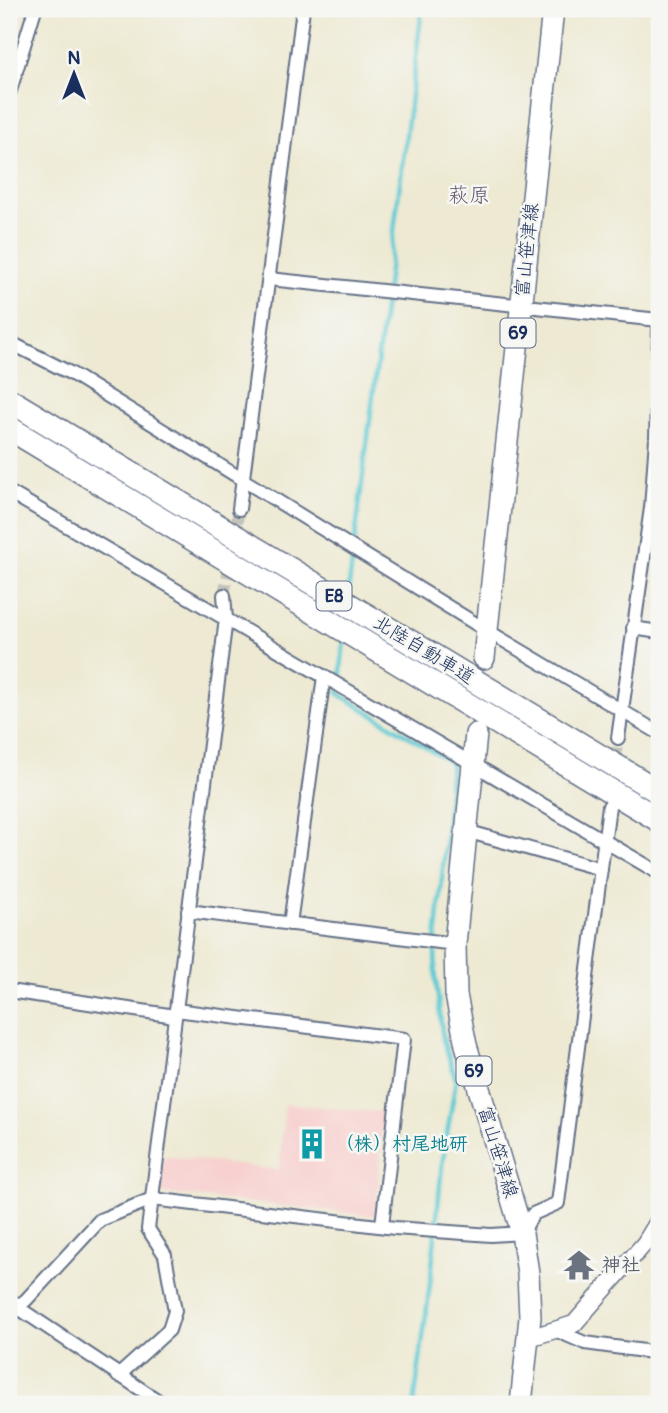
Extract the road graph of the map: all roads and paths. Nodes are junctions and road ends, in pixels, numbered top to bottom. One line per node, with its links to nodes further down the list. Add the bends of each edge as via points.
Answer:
1 (35, 9): 4 (street)
2 (303, 9): 5 (street)
3 (553, 9): 6 (main road, 富山笹津線 / 69)
4 (9, 94)
5 (269, 279): 6 (street); 12 (street)
6 (521, 306): 7 (street); 18 (main road, 富山笹津線 / 69)
7 (659, 320)
8 (659, 327): 17 (street, via 651,508)
9 (9, 342): 12 (street, via 72,374)
10 (9, 400): 27 (highway, 北陸自動車道 / E8)
11 (9, 428): 29 (highway, 北陸自動車道 / E8)
12 (243, 481): 14 (street); 18 (street)
13 (9, 492): 16 (street)
14 (239, 509)
15 (224, 595): 16 (street)
16 (226, 619): 21 (street); 34 (street)
17 (633, 628): 19 (street); 22 (street)
18 (487, 630): 20 (main road, 富山笹津線 / 69); 22 (street)
19 (659, 632)
20 (484, 658)
21 (324, 676): 26 (street); 35 (street)
22 (622, 710): 23 (street); 25 (street)
23 (659, 733)
24 (476, 734): 26 (main road, 富山笹津線 / 69)
25 (618, 738)
26 (473, 763): 30 (main road, 富山笹津線 / 69); 31 (street)
27 (659, 792)
28 (608, 806): 31 (street)
29 (659, 820)
30 (466, 831): 32 (street); 36 (main road, 富山笹津線 / 69)
31 (604, 842): 32 (street); 33 (street)
32 (601, 869): 42 (street, via 558,1203 533,1214)
33 (659, 873)
34 (188, 911): 35 (street); 38 (street)
35 (290, 924): 36 (street)
36 (455, 944): 42 (main road, 富山笹津線 / 69, via 456,995 466,1045)
37 (9, 991): 38 (street)
38 (176, 1013): 39 (street); 41 (street, via 404,1039)
39 (152, 1199): 41 (street); 43 (street, via 100,1220 26,1300); 47 (street, via 148,1229 165,1255 175,1311 169,1330)
40 (659, 1220): 44 (street, via 574,1324)
41 (382, 1225): 42 (street, via 491,1235)
42 (522, 1233): 45 (main road, 富山笹津線 / 69)
43 (11, 1309): 47 (street)
44 (555, 1330): 45 (street); 46 (street, via 584,1343)
45 (529, 1338): 49 (main road, 富山笹津線 / 69)
46 (659, 1353)
47 (118, 1376): 48 (street)
48 (163, 1404)
49 (521, 1404)

